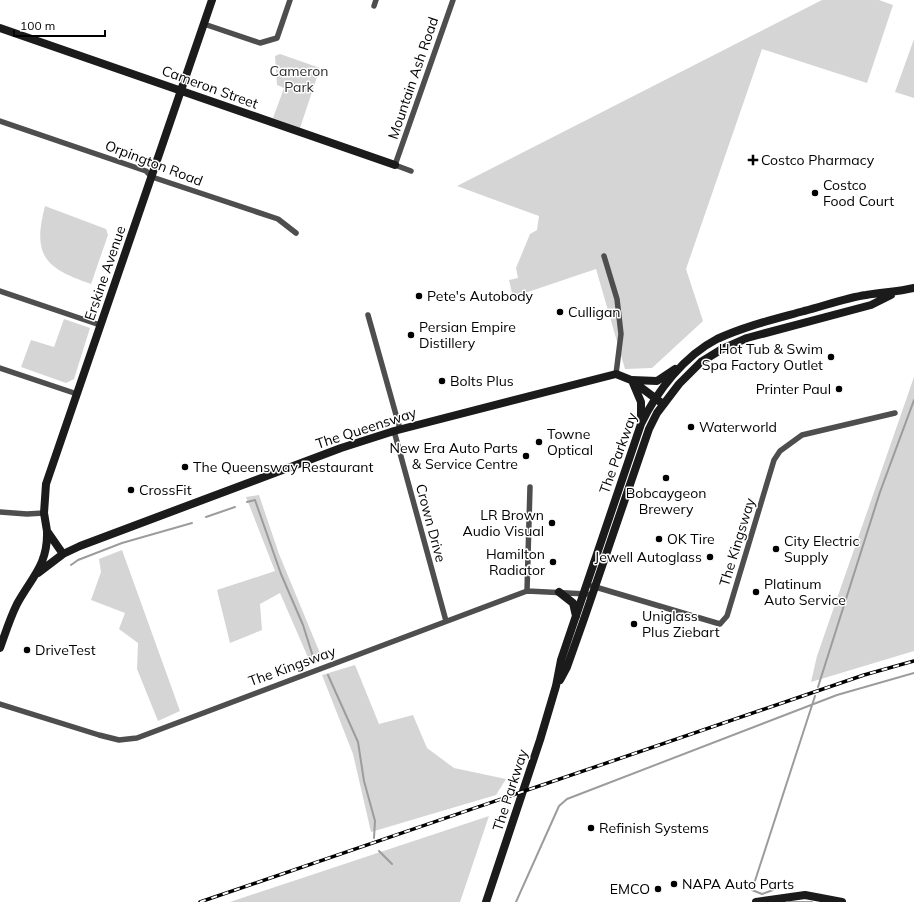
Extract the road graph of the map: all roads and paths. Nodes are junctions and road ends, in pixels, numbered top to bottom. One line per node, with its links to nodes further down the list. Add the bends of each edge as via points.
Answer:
1 (212, 0): 4 (street, Erskine Avenue)
2 (290, 0): 4 (street, via 277,38 260,43)
3 (453, 0): 8 (street, Mountain Ash Road)
4 (204, 24): 6 (street, Erskine Avenue)
5 (0, 28): 6 (street, Cameron Street)
6 (182, 91): 8 (street, Cameron Street); 10 (street, Erskine Avenue)
7 (0, 121): 10 (street, Orpington Road, via 146,171)
8 (395, 165): 9 (street, Cameron Street)
9 (411, 171)
10 (152, 177): 11 (street, Orpington Road, via 278,219); 17 (street, Erskine Avenue)
11 (296, 233)
12 (604, 256): 20 (street, via 617,299 621,334)
13 (914, 288): 15 (street, The Parkway)
14 (0, 291): 17 (street)
15 (895, 293): 18 (street, The Parkway, via 866,295 739,330 716,340); 24 (street, The Parkway, via 870,305 747,338 722,349 690,372)
16 (368, 314): 27 (street, Crown Drive)
17 (100, 325): 22 (street, Erskine Avenue)
18 (689, 359): 21 (street, via 657,381); 23 (street, The Parkway)
19 (0, 368): 22 (street)
20 (616, 374): 21 (street); 27 (street, The Queensway)
21 (631, 380): 23 (street); 26 (street, via 641,402)
22 (77, 394): 30 (street, Erskine Avenue, via 46,484)
23 (656, 398): 24 (street); 26 (street, The Parkway)
24 (663, 404): 34 (street, The Parkway, via 644,442)
25 (895, 413): 34 (street, The Kingsway, via 802,435 780,451 774,460 727,616 720,624)
26 (640, 424): 34 (street, The Parkway)
27 (397, 430): 32 (street, The Queensway, via 334,451 87,543); 40 (street, Crown Drive)
28 (530, 488): 35 (street)
29 (0, 512): 30 (street)
30 (44, 513): 31 (street, Erskine Avenue)
31 (47, 531): 32 (street, Erskine Avenue); 33 (street, via 46,554)
32 (64, 554): 33 (street, The Queensway)
33 (38, 572): 41 (street, via 16,606)
34 (591, 585): 37 (street, The Parkway); 38 (street, The Parkway)
35 (527, 591): 36 (street, The Kingsway); 40 (street, The Kingsway)
36 (559, 592): 37 (street, The Kingsway); 39 (street, via 573,603)
37 (584, 593): 38 (street, The Kingsway); 39 (street, The Parkway)
38 (592, 595): 42 (street, The Parkway, via 567,667)
39 (576, 617): 42 (street, The Parkway, via 561,660)
40 (446, 621): 43 (street, The Kingsway, via 137,738 119,740 99,736)
41 (0, 648)
42 (556, 686): 44 (street, The Parkway)
43 (0, 704)
44 (486, 902)
45 (756, 902): 46 (street, via 805,895)
46 (842, 902)

